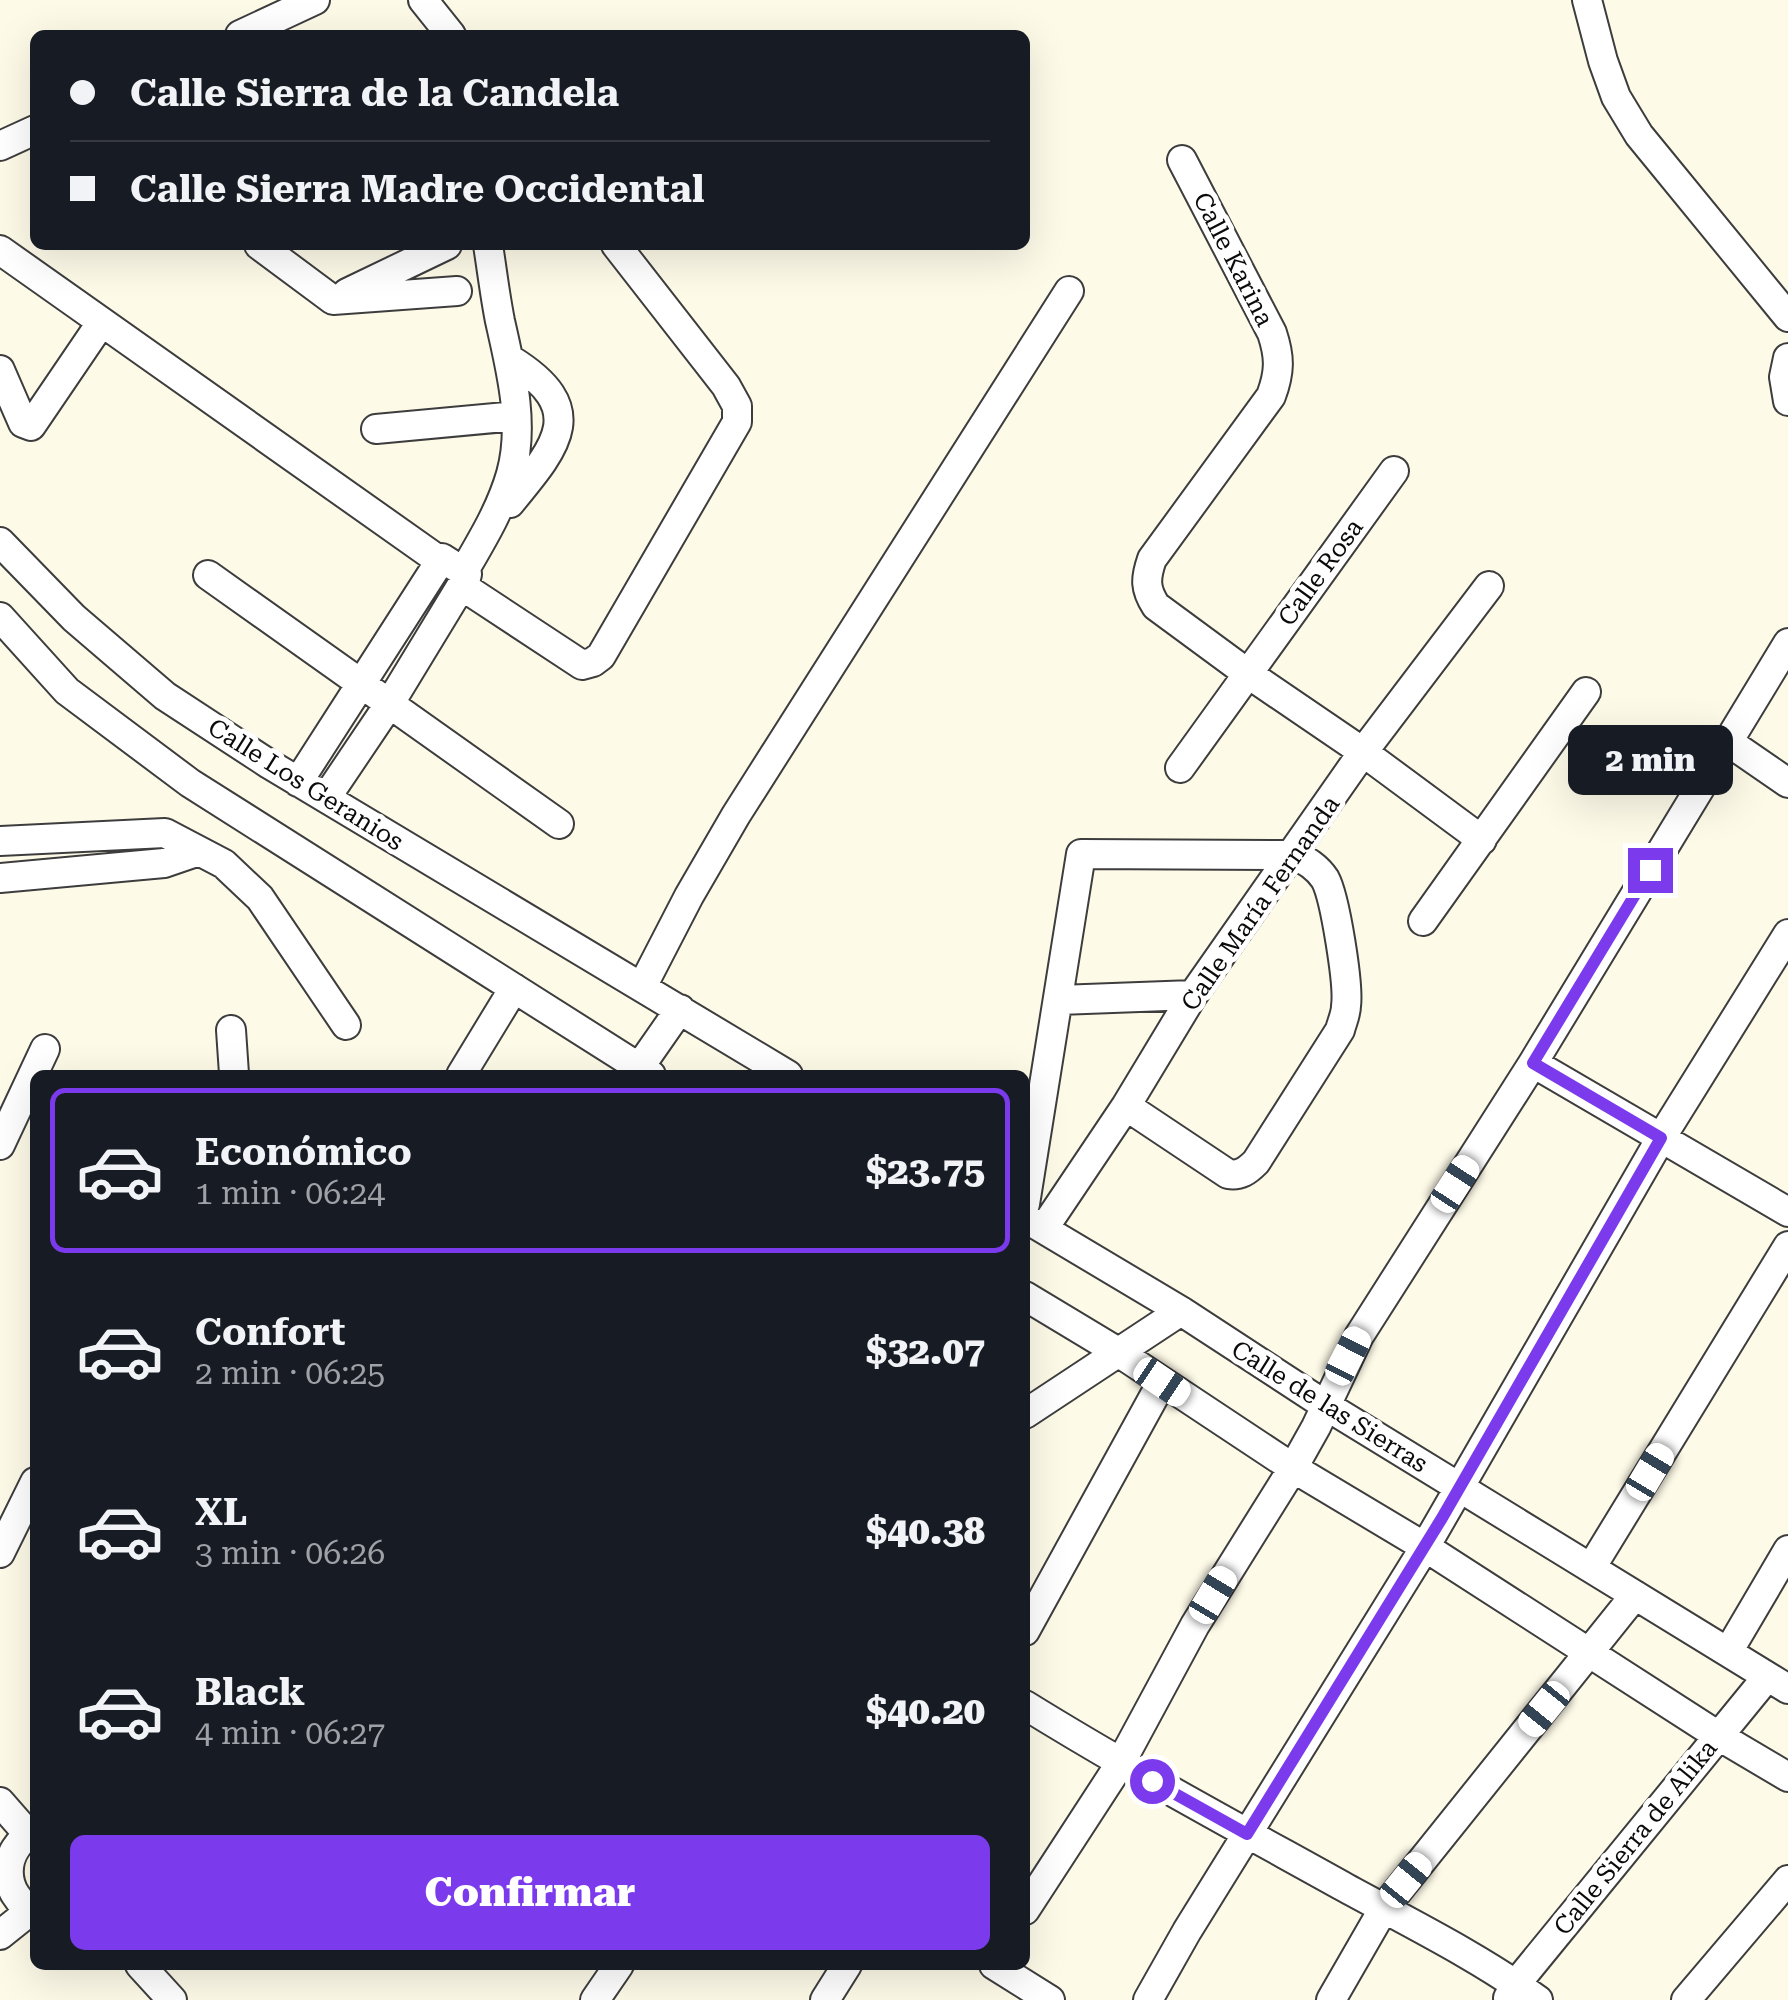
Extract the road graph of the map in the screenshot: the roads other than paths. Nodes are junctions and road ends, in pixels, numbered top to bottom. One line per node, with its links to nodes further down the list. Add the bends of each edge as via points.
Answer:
1 (315, 0): 4 (street)
2 (422, 0): 5 (street)
3 (1587, 0): 17 (street, via 1616,97 1639,134)
4 (251, 30)
5 (446, 30)
6 (30, 132): 7 (street)
7 (0, 146)
8 (1182, 160): 33 (street, Calle Karina, via 1272,332 1279,375 1272,396 1152,560 1147,591 1156,606)
9 (0, 250): 18 (street)
10 (266, 250): 16 (street)
11 (437, 250): 16 (street)
12 (489, 250): 20 (street)
13 (620, 250): 28 (street, via 726,386 738,422 593,662 582,666)
14 (456, 291): 16 (street)
15 (1069, 291): 51 (street, via 736,816)
16 (332, 300)
17 (1788, 318)
18 (101, 323): 21 (street, via 31,426 23,423); 28 (street)
19 (1788, 358): 22 (street)
20 (511, 360): 23 (street); 26 (street, via 546,390 560,427)
21 (0, 370)
22 (1788, 400)
23 (516, 416): 24 (street); 26 (street, via 512,472)
24 (376, 429)
25 (1394, 471): 33 (street, Calle Rosa)
26 (488, 530): 28 (street)
27 (0, 542): 40 (street, Calle Los Geranios, via 164,696)
28 (455, 573): 34 (street); 36 (street)
29 (208, 576): 34 (street)
30 (1488, 586): 38 (street, Calle María Fernanda)
31 (0, 616): 52 (street, via 67,691 190,783)
32 (1788, 643): 37 (street)
33 (1246, 674): 38 (street); 39 (street, Calle Rosa)
34 (363, 684): 36 (street); 40 (street)
35 (1586, 692): 44 (street)
36 (390, 703): 42 (street); 43 (street)
37 (1728, 741): 41 (street); 59 (street)
38 (1364, 752): 44 (street); 47 (street, Calle María Fernanda)
39 (1180, 768)
40 (298, 782): 42 (street, Calle Los Geranios)
41 (1788, 782)
42 (326, 798): 51 (street, Calle Los Geranios)
43 (559, 824)
44 (1482, 840): 49 (street)
45 (0, 841): 46 (street, via 165,833)
46 (200, 851): 48 (street, via 164,863); 56 (street, via 260,898)
47 (1294, 855): 53 (street, Calle María Fernanda); 54 (street, via 1071,854); 67 (street, via 1311,863 1332,894 1346,1007 1340,1030 1244,1185)
48 (0, 878)
49 (1424, 921)
50 (1788, 934): 68 (street)
51 (642, 986): 55 (street)
52 (514, 988): 62 (street); 63 (street)
53 (1194, 996): 54 (street); 67 (street, Calle María Fernanda)
54 (1059, 1000): 70 (street)
55 (680, 1010): 64 (street); 65 (street)
56 (346, 1025)
57 (232, 1030): 61 (street)
58 (45, 1049): 60 (street)
59 (1533, 1063): 68 (street); 78 (street, via 1358,1336)
60 (35, 1070)
61 (233, 1070)
62 (464, 1070)
63 (637, 1070)
64 (643, 1070)
65 (780, 1070)
66 (30, 1081): 69 (street)
67 (1126, 1106): 72 (street, Calle María Fernanda)
68 (1661, 1138): 71 (street); 81 (street)
69 (0, 1145)
70 (1030, 1174)
71 (1788, 1212)
72 (1034, 1223): 75 (street, Calle de las Sierras)
73 (1788, 1246): 86 (street)
74 (1030, 1299): 76 (street)
75 (1181, 1310): 76 (street); 78 (street, Calle de las Sierras)
76 (1118, 1352): 77 (street); 79 (street)
77 (1162, 1382): 80 (street); 88 (street)
78 (1326, 1405): 80 (street); 81 (street, Calle de las Sierras)
79 (1030, 1411)
80 (1293, 1468): 83 (street); 94 (street, via 1195,1625)
81 (1459, 1488): 83 (street); 86 (street, Calle de las Sierras)
82 (30, 1492): 85 (street)
83 (1424, 1546): 89 (street); 97 (street)
84 (1788, 1550): 90 (street)
85 (0, 1553)
86 (1591, 1568): 87 (street, Calle de las Sierras)
87 (1635, 1595): 89 (street); 90 (street, Calle de las Sierras)
88 (1030, 1622)
89 (1590, 1652): 93 (street); 102 (street)
90 (1728, 1652): 91 (street, Calle de las Sierras)
91 (1778, 1683): 93 (street, Calle Sierra de Alika)
92 (1030, 1709): 94 (street)
93 (1717, 1736): 95 (street); 110 (street, Calle Sierra de Alika)
94 (1120, 1764): 97 (street); 101 (street)
95 (1788, 1776)
96 (0, 1802): 98 (street)
97 (1247, 1834): 102 (street); 115 (street)
98 (19, 1840): 100 (street)
99 (1788, 1880): 117 (street)
100 (5, 1891): 103 (street)
101 (1030, 1902)
102 (1384, 1908): 110 (street); 116 (street)
103 (30, 1910)
104 (30, 1913): 105 (street)
105 (0, 1935)
106 (145, 1970): 111 (street)
107 (615, 1970): 112 (street)
108 (845, 1970): 113 (street)
109 (1002, 1970): 114 (street)
110 (1520, 1995)
111 (172, 2000)
112 (595, 2000)
113 (825, 2000)
114 (1050, 2000)
115 (1148, 2000)
116 (1331, 2000)
117 (1686, 2000)

